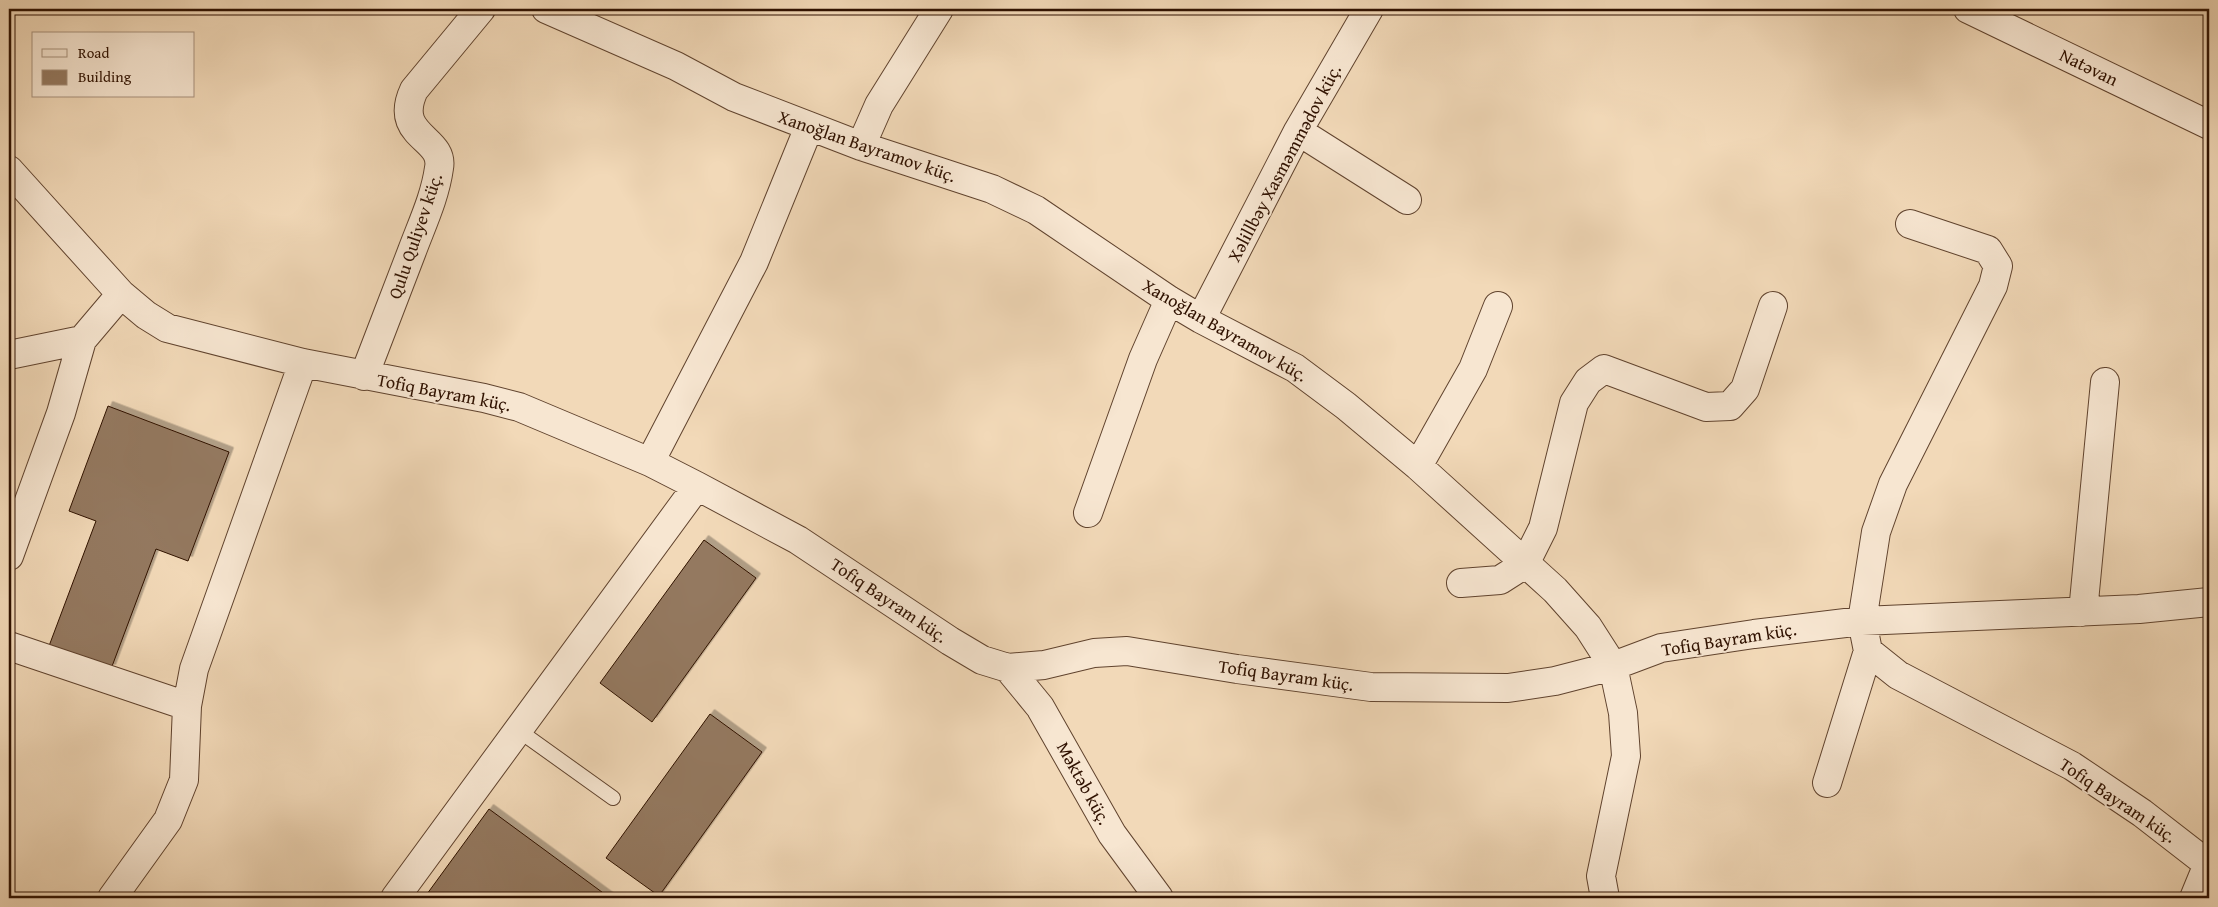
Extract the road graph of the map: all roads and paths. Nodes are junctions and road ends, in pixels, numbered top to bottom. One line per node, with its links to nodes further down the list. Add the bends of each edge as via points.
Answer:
1 (481, 9): 21 (street, Qulu Quliyev küç., via 414,90 407,104 409,120 420,136 437,151 440,166 432,199)
2 (546, 9): 7 (street, Xanoğlan Bayramov küç., via 676,66 734,97)
3 (940, 9): 9 (street, via 879,105)
4 (1369, 9): 8 (street, Xəlillbəy Xasməmmədov küç.)
5 (1968, 9): 6 (street, Natəvan)
6 (2209, 125)
7 (809, 127): 9 (street, Xanoğlan Bayramov küç.); 23 (street, via 754,262)
8 (1298, 131): 11 (street); 17 (street, Xəlillbəy Xasməmmədov küç.)
9 (861, 146): 14 (street, Xanoğlan Bayramov küç., via 992,189 1036,210)
10 (9, 170): 13 (street, Tofiq Bayram küç.)
11 (1407, 200)
12 (1910, 224): 32 (street, via 1988,250 1998,266 1994,286 1893,484 1876,532)
13 (121, 294): 18 (street); 20 (street, Tofiq Bayram küç., via 146,316 167,328)
14 (1169, 300): 17 (street, Xanoğlan Bayramov küç.); 26 (street, via 1143,359)
15 (1498, 306): 24 (street, via 1473,369)
16 (1773, 306): 28 (street, via 1745,389 1730,406 1706,407 1604,369 1588,381 1574,403 1543,528)
17 (1201, 320): 24 (street, Xanoğlan Bayramov küç., via 1295,368)
18 (82, 340): 19 (street); 27 (street, via 61,413)
19 (9, 354)
20 (303, 363): 21 (street, Tofiq Bayram küç.); 37 (street, via 194,669)
21 (364, 376): 23 (street, Tofiq Bayram küç., via 518,406)
22 (2105, 382): 31 (street)
23 (650, 462): 25 (street, Tofiq Bayram küç.)
24 (1418, 466): 28 (street, Xanoğlan Bayramov küç.)
25 (697, 486): 36 (street, Tofiq Bayram küç., via 798,540 982,660); 38 (street)
26 (1088, 513)
27 (9, 556)
28 (1525, 564): 29 (street, via 1500,580); 35 (street, Xanoğlan Bayramov küç., via 1555,590 1588,628)
29 (1461, 583)
30 (2209, 602): 31 (street, Tofiq Bayram küç.)
31 (2083, 612): 32 (street, Tofiq Bayram küç.)
32 (1862, 621): 34 (street); 35 (street, Tofiq Bayram küç., via 1661,648)
33 (9, 646): 37 (street)
34 (1868, 651): 39 (street); 41 (street, Tofiq Bayram küç., via 1898,676 2072,766 2142,813)
35 (1612, 666): 36 (street, Tofiq Bayram küç., via 1555,681 1508,688 1371,687 1127,651 1094,653 1044,666); 45 (street, Xanoğlan Bayramov küç., via 1624,713 1626,756 1601,876)
36 (1008, 668): 44 (street, Məktəb küç., via 1040,707 1112,834)
37 (187, 706): 42 (street, via 184,780 168,820)
38 (518, 730): 40 (lane); 43 (street)
39 (1827, 784)
40 (613, 798)
41 (2209, 865): 46 (street)
42 (112, 898)
43 (396, 898)
44 (1159, 898)
45 (1606, 898)
46 (2194, 898)

